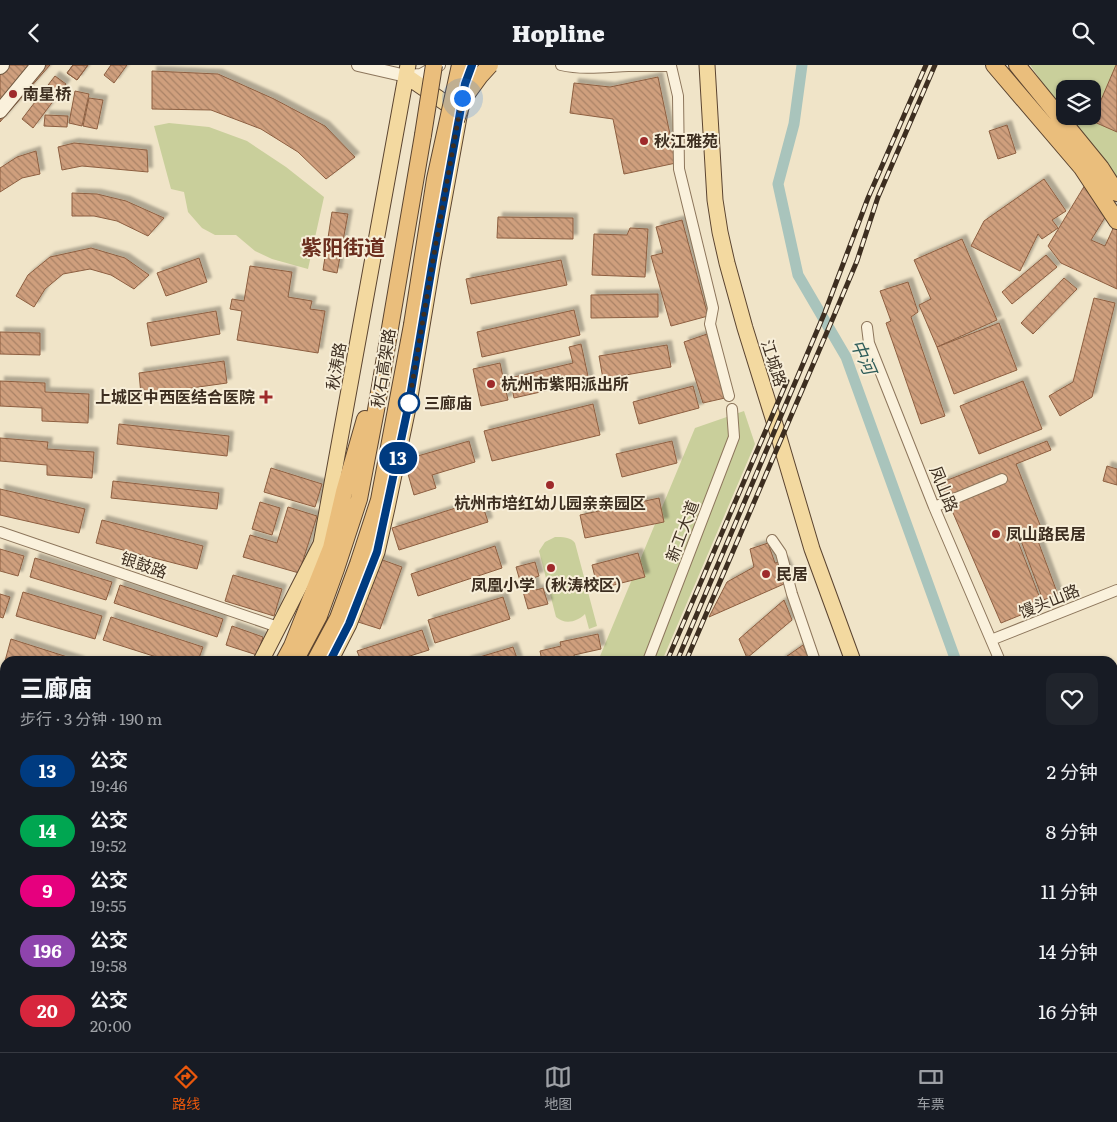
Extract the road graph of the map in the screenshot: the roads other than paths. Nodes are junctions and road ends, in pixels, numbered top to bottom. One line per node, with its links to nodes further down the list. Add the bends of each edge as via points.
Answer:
1 (38, 65): 13 (main road)
2 (358, 65): 12 (street)
3 (434, 65): 18 (highway, 秋石高架路, bridge)
4 (439, 65): 12 (street, via 421,75)
5 (460, 65): 15 (highway, 秋石高架路, bridge)
6 (472, 65): 14 (main road)
7 (490, 65): 15 (highway, bridge, via 464,98)
8 (561, 65): 20 (street, via 598,68 671,66 678,96 679,169 713,308 710,324)
9 (707, 65): 36 (main road, 江城路, via 716,199 727,263 812,549)
10 (994, 65): 17 (highway, via 1082,168)
11 (1017, 65): 16 (highway, via 1101,168)
12 (407, 70): 14 (main road); 27 (main road, 秋涛路, via 321,544)
13 (0, 111)
14 (460, 113): 33 (main road, via 409,403 377,552 349,624)
15 (435, 179): 32 (highway, 秋石高架路, bridge, via 412,325 378,500 338,618)
16 (1117, 193)
17 (1117, 221)
18 (390, 325): 30 (highway, via 331,548); 31 (highway, 秋石高架路, via 359,499 319,616)
19 (867, 327): 23 (street, 凤山路, via 869,343)
20 (729, 396)
21 (732, 409): 34 (street, 新工大道, via 734,437)
22 (1002, 479): 23 (street)
23 (934, 507): 28 (street, 凤山路)
24 (0, 532): 27 (street, 银鼓路)
25 (772, 540): 35 (street, via 781,553)
26 (1117, 590): 28 (street, 馒头山路)
27 (278, 627): 29 (main road, 秋涛路)
28 (991, 640): 37 (street, 凤山路)
29 (264, 656)
30 (287, 656)
31 (298, 656)
32 (318, 656)
33 (333, 656)
34 (650, 656)
35 (813, 656)
36 (852, 656)
37 (998, 656)

